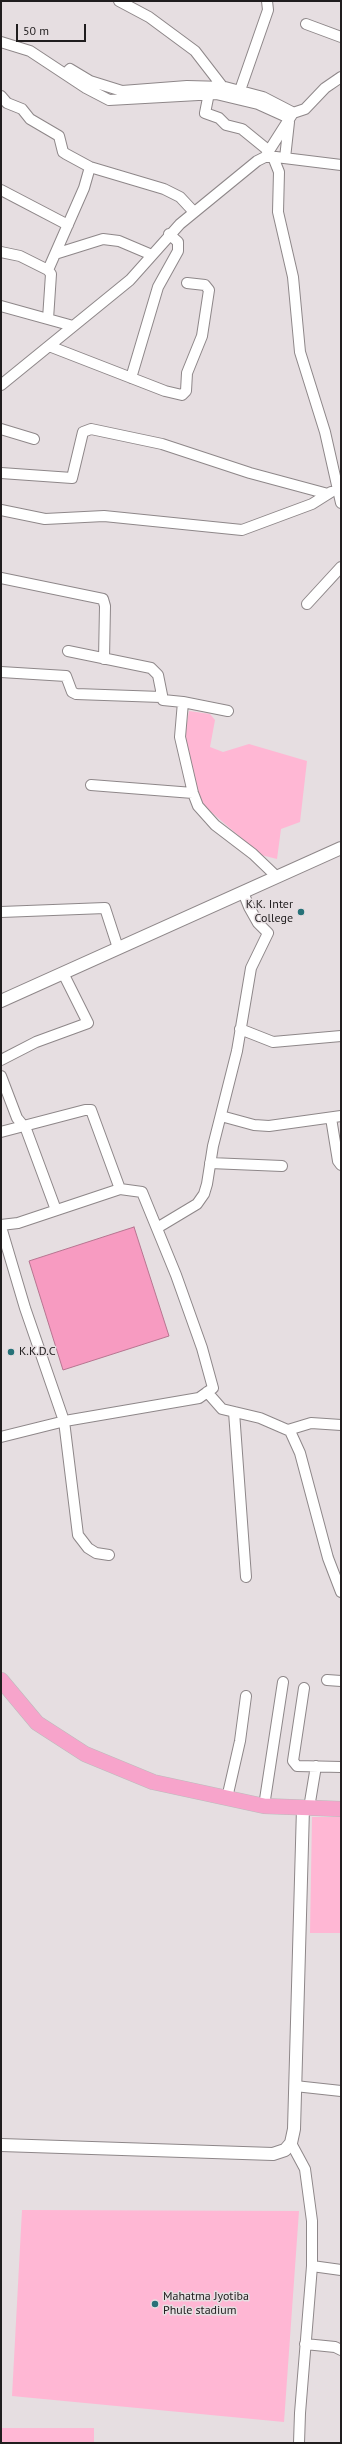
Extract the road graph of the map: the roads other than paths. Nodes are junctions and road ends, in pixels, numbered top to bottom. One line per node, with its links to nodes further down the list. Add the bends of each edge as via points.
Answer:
1 (119, 1): 8 (street, via 149,17 195,51)
2 (267, 1): 10 (street, via 268,10)
3 (306, 24): 4 (street)
4 (341, 37)
5 (1, 42): 6 (street, via 24,48)
6 (66, 71): 8 (street, via 122,91); 9 (street, via 109,100)
7 (341, 77): 12 (street, via 325,88 304,109)
8 (222, 86): 10 (street)
9 (209, 93): 10 (street); 13 (street, via 205,113 219,118 226,125 242,129)
10 (239, 95): 12 (street, via 263,97)
11 (1, 96): 15 (street, via 7,103 22,109 30,119 59,136 63,152)
12 (291, 116): 13 (street); 13 (street)
13 (274, 156): 14 (street); 17 (street); 34 (street, via 279,172 278,212 293,277 300,352 325,432)
14 (341, 165)
15 (90, 167): 17 (street, via 164,189 180,197); 18 (street)
16 (1, 190): 18 (street)
17 (194, 212): 19 (street)
18 (68, 224): 21 (street)
19 (169, 234): 22 (street); 29 (street, via 178,242 179,248 158,287)
20 (1, 252): 23 (street, via 16,254)
21 (55, 254): 22 (street, via 103,239 119,241); 23 (street)
22 (152, 255): 27 (street, via 130,280)
23 (48, 270): 26 (street, via 52,280)
24 (187, 283): 29 (street, via 205,285 209,290 202,336 187,373 185,393 176,395)
25 (1, 306): 26 (street)
26 (48, 319): 27 (street)
27 (73, 326): 28 (street)
28 (49, 346): 29 (street); 30 (street)
29 (130, 378)
30 (1, 385)
31 (1, 429): 32 (street)
32 (34, 439)
33 (1, 473): 35 (street, via 72,478 83,432 91,429 162,444 250,473)
34 (336, 486): 35 (street); 36 (street)
35 (328, 494): 37 (street, via 312,504 242,530 104,516 45,519)
36 (341, 503)
37 (1, 510)
38 (341, 567): 40 (street)
39 (1, 578): 42 (street, via 103,598)
40 (306, 604)
41 (68, 651): 42 (street)
42 (104, 659): 44 (street, via 154,670 159,679)
43 (1, 672): 44 (street, via 66,676 72,692 76,694)
44 (161, 697): 45 (street, via 166,701)
45 (183, 702): 46 (street); 48 (street, via 180,737)
46 (228, 710)
47 (91, 785): 48 (street)
48 (193, 793): 50 (street, via 198,806 215,825 253,854)
49 (341, 848): 50 (street)
50 (277, 877): 51 (street)
51 (243, 892): 53 (street); 56 (street, via 258,923 268,933 251,968)
52 (1, 912): 53 (street, via 105,908)
53 (118, 948): 54 (street)
54 (63, 973): 55 (street); 58 (street, via 88,1023 36,1042)
55 (1, 1001)
56 (240, 1029): 57 (street, via 273,1042); 60 (street)
57 (341, 1036)
58 (1, 1060)
59 (1, 1076): 62 (street, via 17,1118)
60 (221, 1116): 61 (street, via 261,1126); 64 (street)
61 (336, 1117): 65 (street, via 338,1161)
62 (24, 1126): 63 (street); 67 (street, via 91,1110); 68 (street)
63 (1, 1132)
64 (210, 1163): 66 (street); 70 (street, via 204,1194 196,1204)
65 (341, 1165)
66 (282, 1166)
67 (120, 1189): 68 (street); 70 (street, via 142,1192)
68 (56, 1210): 69 (street)
69 (1, 1226): 73 (street, via 25,1308)
70 (157, 1228): 71 (street, via 202,1348 213,1388)
71 (207, 1392): 72 (street, via 222,1409); 73 (street, via 199,1398)
72 (234, 1412): 75 (street, via 260,1418); 78 (street)
73 (64, 1421): 76 (street); 77 (street, via 78,1535 88,1548 96,1553)
74 (341, 1425): 75 (street, via 311,1423)
75 (288, 1430): 79 (street, via 300,1453 315,1516)
76 (1, 1437)
77 (109, 1555)
78 (246, 1577)
79 (341, 1592)
80 (1, 1680): 88 (main road, via 37,1723 85,1754 153,1782)
81 (328, 1680): 82 (street)
82 (341, 1681)
83 (283, 1682): 89 (street)
84 (304, 1688): 86 (street, via 293,1761 297,1766)
85 (246, 1696): 88 (street, via 240,1741)
86 (316, 1766): 87 (street); 90 (street)
87 (341, 1767)
88 (227, 1798): 89 (main road)
89 (264, 1806): 90 (main road)
90 (306, 1808): 91 (main road); 92 (street)
91 (341, 1808)
92 (295, 2086): 93 (street); 94 (street)
93 (341, 2091)
94 (291, 2143): 95 (street, via 285,2150 273,2154); 96 (street, via 300,2157 308,2185 312,2221)
95 (1, 2145)
96 (312, 2266): 97 (street); 98 (street)
97 (341, 2270)
98 (305, 2344): 99 (street); 100 (street)
99 (341, 2350)
100 (299, 2443)

